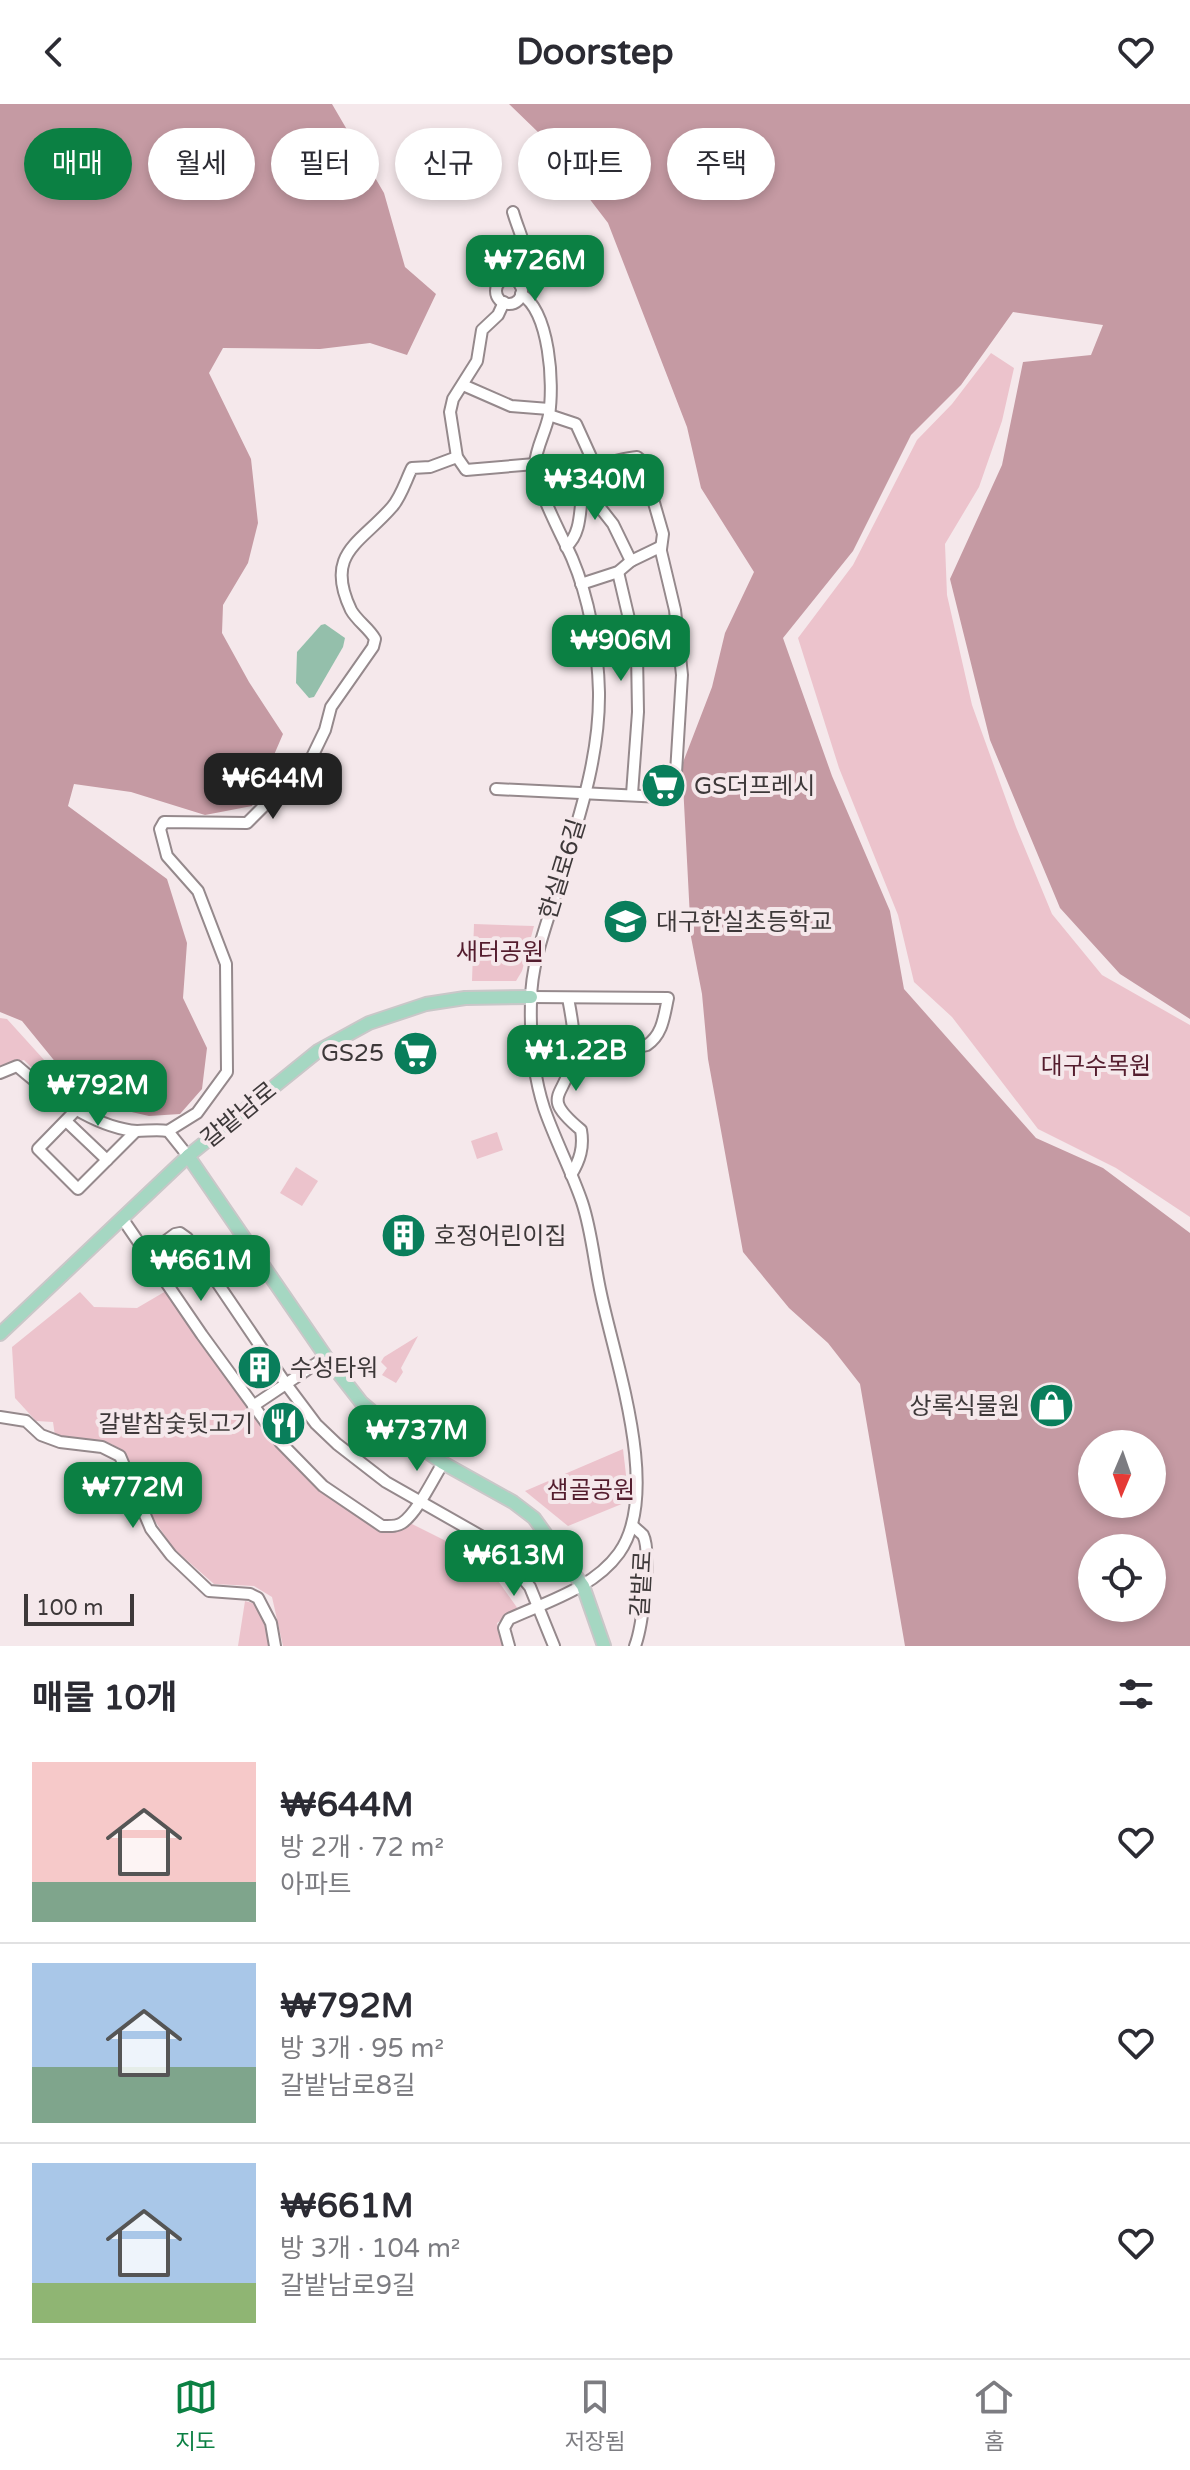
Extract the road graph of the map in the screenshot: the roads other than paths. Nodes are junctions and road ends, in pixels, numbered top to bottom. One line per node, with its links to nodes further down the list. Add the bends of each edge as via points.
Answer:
1 (513, 212): 2 (street, via 527,256)
2 (520, 290): 3 (street, via 516,301); 3 (street, via 510,278 499,282 496,293); 5 (street, via 542,323)
3 (504, 302): 4 (street, via 482,330 477,361)
4 (463, 385): 5 (street, via 511,406); 6 (street, via 450,412)
5 (549, 412): 7 (street); 8 (street, via 576,424 591,457)
6 (457, 457): 7 (street, via 466,470); 26 (street, via 412,468 395,505 343,559 340,573 352,612 375,639 331,707 311,759 247,823 164,822 160,829 167,856 198,891 226,964 227,1072 197,1113)
7 (535, 464): 9 (street, 한실로6길)
8 (588, 468): 9 (street, via 576,535); 10 (street, via 621,458 642,461 663,534); 11 (street, via 598,505)
9 (566, 547): 13 (street, 한실로6길)
10 (661, 549): 11 (street); 16 (street, via 682,675 675,789 662,797)
11 (631, 561): 12 (street)
12 (618, 572): 13 (street); 16 (street, via 637,653)
13 (581, 584): 15 (street, 한실로6길, via 599,691 595,751)
14 (496, 789): 15 (street)
15 (585, 793): 16 (street); 17 (street, 한실로6길, via 541,940)
16 (632, 794)
17 (531, 997): 18 (street); 23 (street, 한실로6길, via 534,1063); 27 (main road, 갈밭남로, via 426,1004 369,1023 318,1051)
18 (568, 998): 19 (street, via 575,1040); 19 (street, via 668,998 660,1030 647,1045)
19 (572, 1062): 21 (street, via 557,1097)
20 (0, 1073): 22 (street, via 17,1066)
21 (560, 1109): 23 (street); 29 (street, via 581,1130 583,1142)
22 (76, 1110): 24 (street); 25 (street)
23 (547, 1116): 29 (street, 한실로6길)
24 (66, 1121): 28 (street); 28 (street, via 38,1149 78,1189)
25 (136, 1131): 26 (street); 28 (street)
26 (168, 1131): 27 (street)
27 (188, 1156): 30 (main road, 갈밭남로); 33 (main road, 갈밭로)
28 (107, 1160)
29 (571, 1175): 39 (street, 한실로6길, via 589,1227 621,1374 636,1476)
30 (122, 1218): 31 (street); 32 (main road, 갈밭남로)
31 (148, 1254): 34 (street, via 175,1234 187,1238); 35 (street)
32 (0, 1334)
33 (326, 1357): 34 (street); 37 (main road, 갈밭로, via 361,1402)
34 (286, 1384): 35 (street); 38 (street, via 337,1444)
35 (253, 1406): 38 (street, via 313,1478 373,1521 382,1526 403,1523)
36 (0, 1417): 42 (street, via 26,1421 41,1435 60,1442 102,1447 120,1456 151,1529 171,1555 209,1591 258,1598)
37 (443, 1463): 38 (street); 40 (main road, 갈밭로, via 534,1518)
38 (419, 1502): 41 (street, via 495,1544)
39 (633, 1526): 40 (street, 한실로6길, via 616,1558); 46 (street, 갈밭로, via 643,1535 647,1552)
40 (583, 1586): 41 (street, 한실로6길); 45 (main road, 갈밭로)
41 (539, 1605): 43 (street, 한실로6길, via 504,1624); 44 (street)
42 (275, 1646)
43 (509, 1646)
44 (554, 1646)
45 (604, 1646)
46 (635, 1646)

